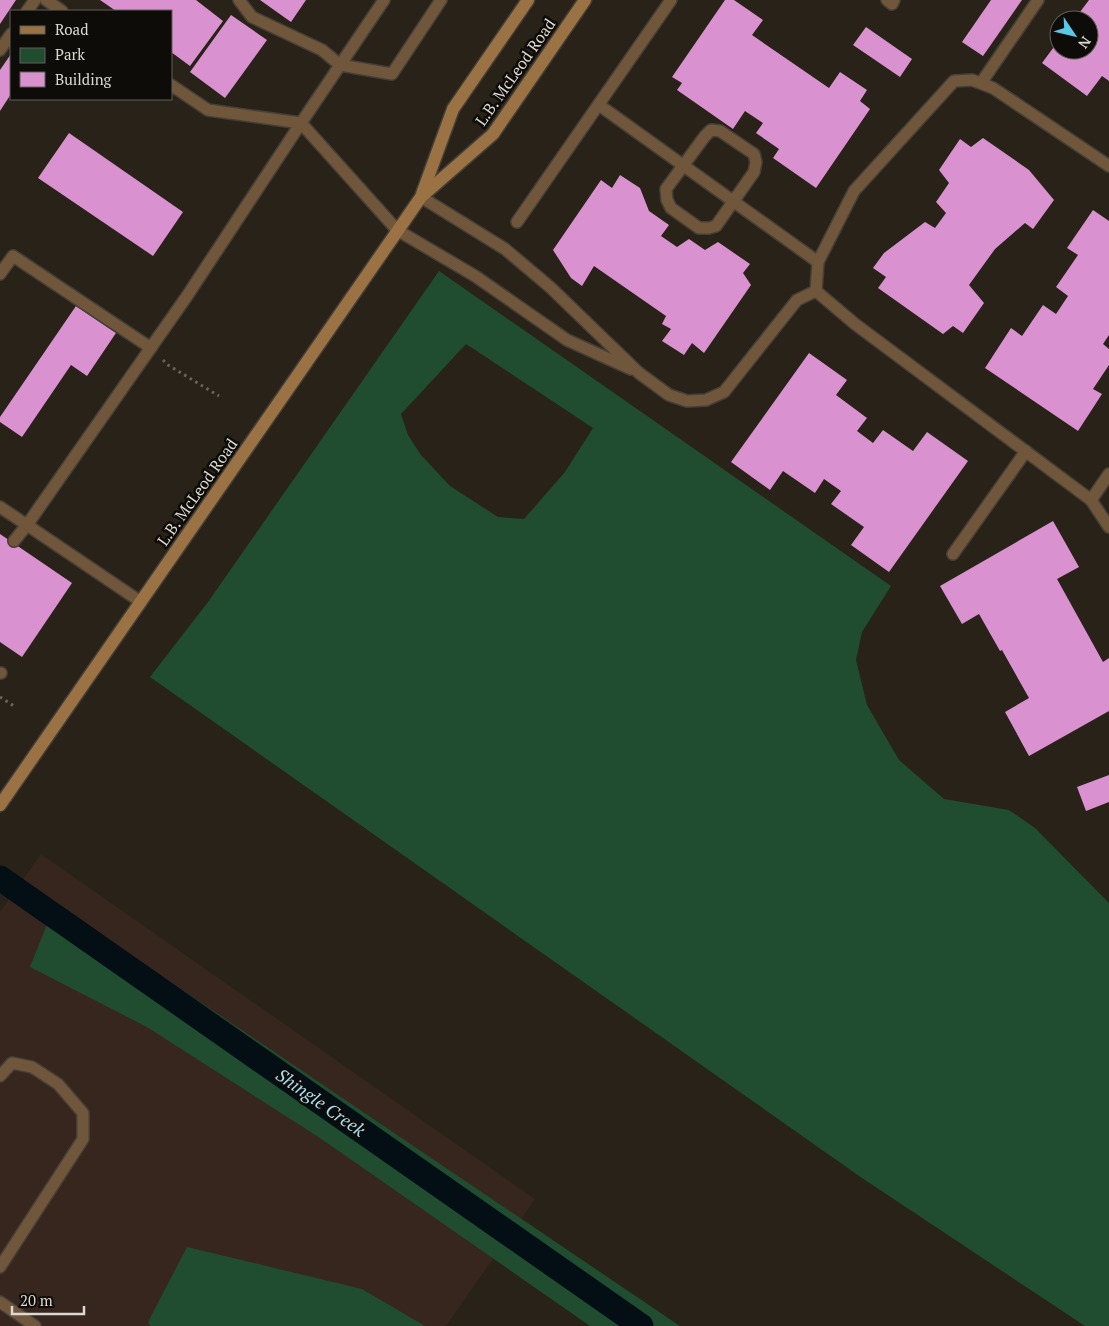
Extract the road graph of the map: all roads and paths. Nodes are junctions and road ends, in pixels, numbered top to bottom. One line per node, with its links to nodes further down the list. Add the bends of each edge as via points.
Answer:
1 (46, 0): 11 (lane)
2 (239, 0): 14 (lane, via 252,17 322,50)
3 (384, 0): 14 (lane)
4 (441, 0): 14 (lane, via 392,74)
5 (528, 0): 21 (street, L.B. McLeod Road, via 453,109)
6 (585, 0): 21 (street, L.B. McLeod Road, via 493,134)
7 (671, 0): 17 (lane)
8 (886, 0): 9 (lane, via 892,4)
9 (894, 0)
10 (1038, 0): 15 (lane)
11 (61, 10)
12 (10, 35): 13 (lane)
13 (0, 50)
14 (340, 65): 18 (lane)
15 (981, 84): 20 (lane, via 993,88); 25 (lane, via 972,80 954,82 854,191)
16 (172, 86): 18 (lane, via 208,110)
17 (599, 105): 19 (lane); 23 (lane)
18 (301, 123): 24 (lane); 28 (lane)
19 (683, 166): 22 (lane); 22 (lane, via 666,189 671,208 699,228 709,228 716,226); 22 (lane, via 711,130 720,131 754,154 754,172)
20 (1109, 166)
21 (421, 197): 24 (street, L.B. McLeod Road); 29 (lane, via 505,249 550,287)
22 (733, 202): 25 (lane)
23 (517, 222)
24 (397, 230): 29 (lane, via 475,276 567,340); 39 (street, L.B. McLeod Road)
25 (818, 262): 27 (lane)
26 (0, 274): 28 (lane, via 13,256)
27 (816, 291): 29 (lane, via 797,300 724,392 706,400 687,401 669,395); 31 (lane, via 855,324)
28 (151, 348): 30 (path, via 168,365); 35 (lane)
29 (639, 373)
30 (218, 396)
31 (1026, 451): 33 (lane); 38 (lane)
32 (1109, 474): 33 (lane)
33 (1092, 500): 36 (lane)
34 (0, 507): 35 (lane)
35 (27, 525): 37 (lane); 39 (lane)
36 (1109, 527)
37 (14, 541)
38 (953, 554)
39 (141, 602): 42 (street, L.B. McLeod Road)
40 (0, 697): 41 (path)
41 (14, 706)
42 (0, 805)
43 (0, 1076): 44 (lane, via 12,1063 32,1067 58,1084 83,1113 83,1139)
44 (0, 1267)
45 (0, 1302): 46 (lane)
46 (35, 1326)

